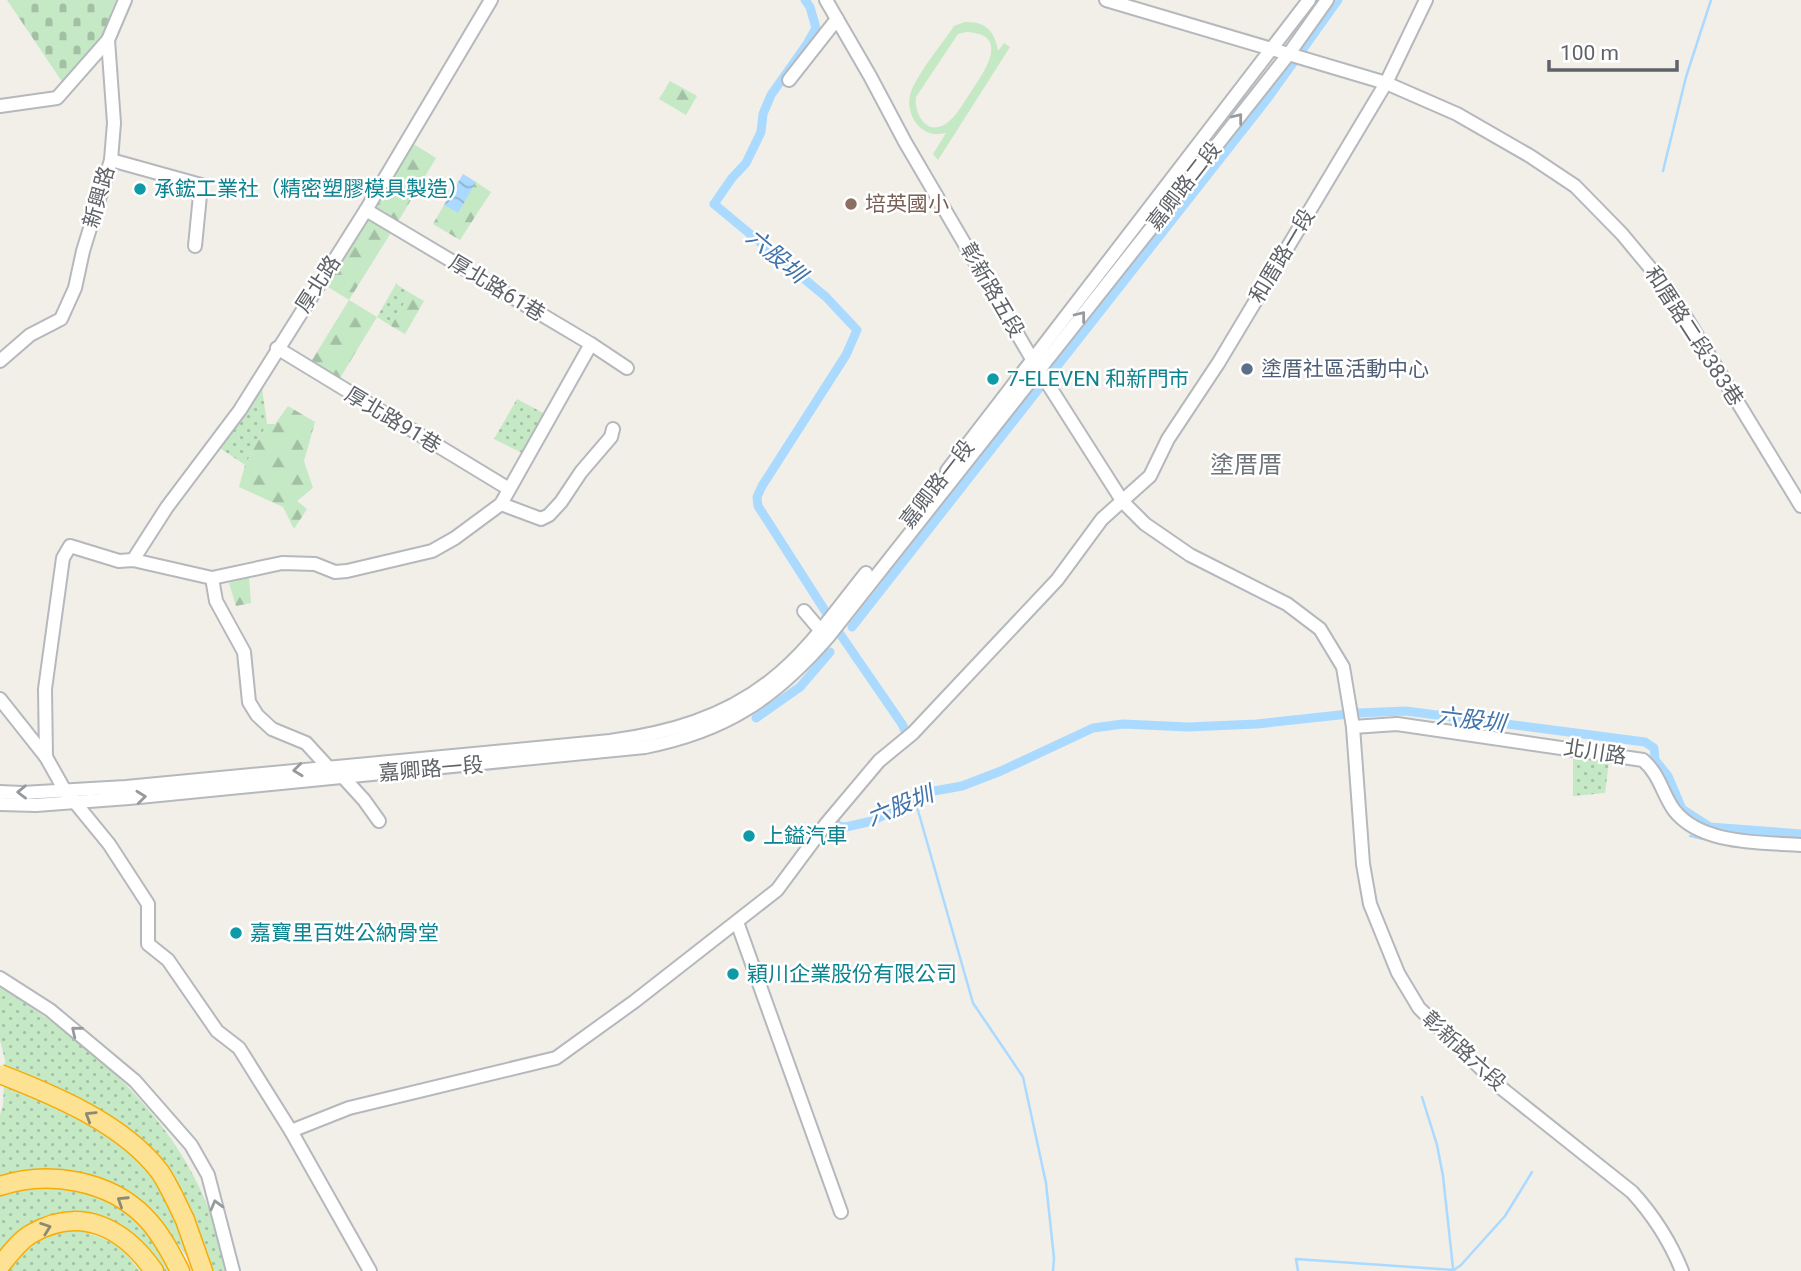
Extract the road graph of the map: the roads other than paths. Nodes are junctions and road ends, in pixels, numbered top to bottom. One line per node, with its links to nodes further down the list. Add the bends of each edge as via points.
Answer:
1 (125, 0): 9 (street, 新興路)
2 (491, 0): 16 (street, 厚北路)
3 (826, 0): 8 (street, 彰新路五段)
4 (1105, 0): 10 (street, 和厝路二段383巷)
5 (1309, 0): 10 (street, 嘉卿路二段)
6 (1327, 0): 11 (street, 嘉卿路二段)
7 (1426, 0): 13 (street, 和厝路一段)
8 (837, 19): 12 (street); 21 (street, 彰新路五段)
9 (108, 40): 14 (street, via 57,99); 15 (street, 新興路, via 114,123)
10 (1271, 50): 11 (street, 和厝路二段383巷); 21 (street, 嘉卿路二段)
11 (1296, 57): 13 (street, 和厝路二段383巷); 21 (street, 嘉卿路二段, one-way to 11)
12 (789, 80)
13 (1386, 83): 25 (street, 和厝路一段, via 1168,439 1150,476); 27 (street, 和厝路二段383巷, via 1457,114 1575,186 1671,293)
14 (0, 106)
15 (111, 160): 17 (street, via 201,185); 20 (street, 新興路, via 75,288 61,319 30,335)
16 (366, 210): 18 (street, 厚北路61巷); 19 (street, 厚北路)
17 (195, 246)
18 (591, 344): 22 (street, 厚北路61巷); 24 (street)
19 (277, 348): 24 (street, 厚北路91巷); 28 (street, 厚北路, via 240,410)
20 (0, 361)
21 (1035, 364): 25 (street, 彰新路五段); 31 (street, 嘉卿路一段)
22 (627, 368)
23 (613, 429): 26 (street, via 611,438 549,515 541,519)
24 (509, 489): 26 (street)
25 (1123, 502): 33 (street, 彰新路六段, via 1178,548 1287,604 1320,629 1343,667); 43 (street, 和厝路一段, via 1102,519 1057,580 908,737 879,761 778,890)
26 (501, 504): 29 (street, via 454,538 414,557 347,571 335,572 315,564 282,564)
27 (1801, 506)
28 (133, 560): 29 (street); 34 (street, via 119,561 70,546 63,558 45,690)
29 (212, 578): 35 (street, via 216,601 244,652 249,702 272,729 306,743)
30 (804, 611): 31 (street)
31 (824, 634): 35 (street, 嘉卿路一段, via 733,706 665,732); 36 (street, 嘉卿路一段, via 782,685 717,726 677,741 573,756)
32 (0, 699): 34 (street)
33 (1353, 727): 42 (street, 北川路, via 1397,724 1643,760 1654,770 1671,806 1692,825 1730,838); 56 (street, 彰新路六段, via 1370,904 1398,973 1419,1008 1500,1087 1632,1192 1665,1233)
34 (46, 757): 37 (street)
35 (328, 767): 36 (street); 37 (street, 嘉卿路一段, one-way to 37)
36 (343, 777): 39 (street, 嘉卿路一段, one-way to 36); 41 (street)
37 (64, 789): 38 (street, 嘉卿路一段, one-way to 38); 39 (street)
38 (0, 792)
39 (75, 802): 40 (street, 嘉卿路一段); 47 (street, via 148,904 148,944 168,960 217,1031 239,1048)
40 (0, 804)
41 (379, 821)
42 (1801, 845)
43 (737, 922): 47 (street, 和厝路一段, via 556,1058 349,1108); 49 (street)
44 (0, 978): 54 (street, one-way to 44, via 208,1175 191,1145 135,1081 50,1010)
45 (0, 1065): 46 (highway)
46 (0, 1075): 53 (highway, one-way to 46, bridge, via 186,1220 160,1171 127,1139 76,1107)
47 (290, 1131): 55 (street)
48 (0, 1186): 52 (highway, one-way to 48, via 145,1217 110,1193 62,1179 18,1180)
49 (841, 1212)
50 (0, 1266): 51 (highway, one-way to 51, via 32,1233 87,1221 126,1239)
51 (154, 1271)
52 (180, 1271)
53 (203, 1271)
54 (233, 1271)
55 (370, 1271)
56 (1682, 1271)

